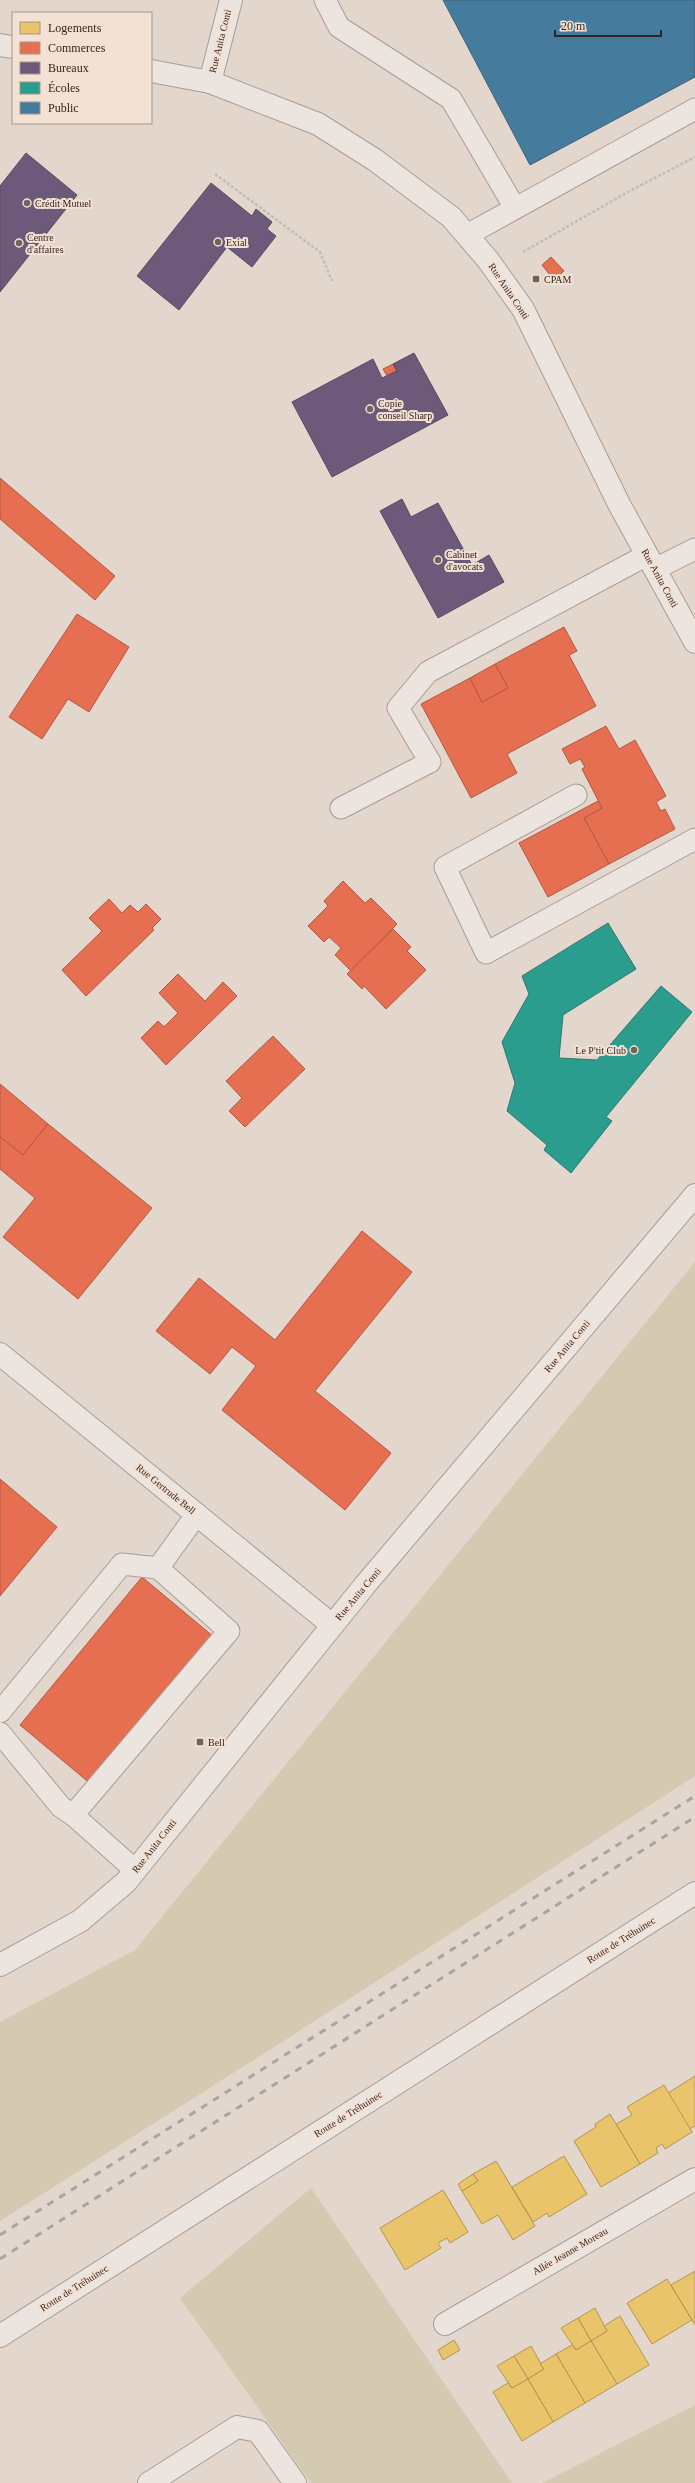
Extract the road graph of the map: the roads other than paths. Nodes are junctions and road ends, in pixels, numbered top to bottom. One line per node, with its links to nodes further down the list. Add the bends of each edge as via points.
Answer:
1 (231, 0): 6 (street, Rue Anita Conti)
2 (325, 0): 8 (lane, via 339,27 451,99)
3 (0, 45): 4 (street)
4 (12, 47)
5 (152, 71): 6 (street, Rue Anita Conti)
6 (210, 82): 9 (street, Rue Anita Conti, via 318,124 382,165 451,217)
7 (695, 109): 8 (lane)
8 (515, 208): 9 (lane)
9 (467, 235): 11 (street, Rue Anita Conti, via 523,309 620,506)
10 (695, 549): 11 (lane)
11 (651, 562): 12 (street, Rue Anita Conti); 14 (lane, via 428,672 398,708 430,762)
12 (695, 642)
13 (576, 795): 15 (lane, via 445,867 486,953)
14 (341, 808)
15 (695, 840)
16 (695, 1195): 20 (street, Rue Anita Conti)
17 (0, 1354): 18 (street, Rue Gertrude Bell)
18 (197, 1514): 19 (lane); 20 (street, Rue Gertrude Bell)
19 (158, 1568): 21 (lane, via 122,1564); 23 (lane, via 229,1631)
20 (332, 1625): 24 (street, Rue Anita Conti)
21 (0, 1712)
22 (0, 1733): 23 (lane, via 61,1807)
23 (73, 1815): 24 (lane)
24 (135, 1870): 26 (street, Rue Anita Conti, via 126,1882 80,1921)
25 (695, 1893): 29 (street, Route de Tréhuinec)
26 (0, 1965)
27 (695, 2179): 28 (street, Allée Jeanne Moreau)
28 (444, 2324)
29 (0, 2336)
30 (148, 2483): 31 (street, via 237,2426 258,2431)
31 (294, 2483)

